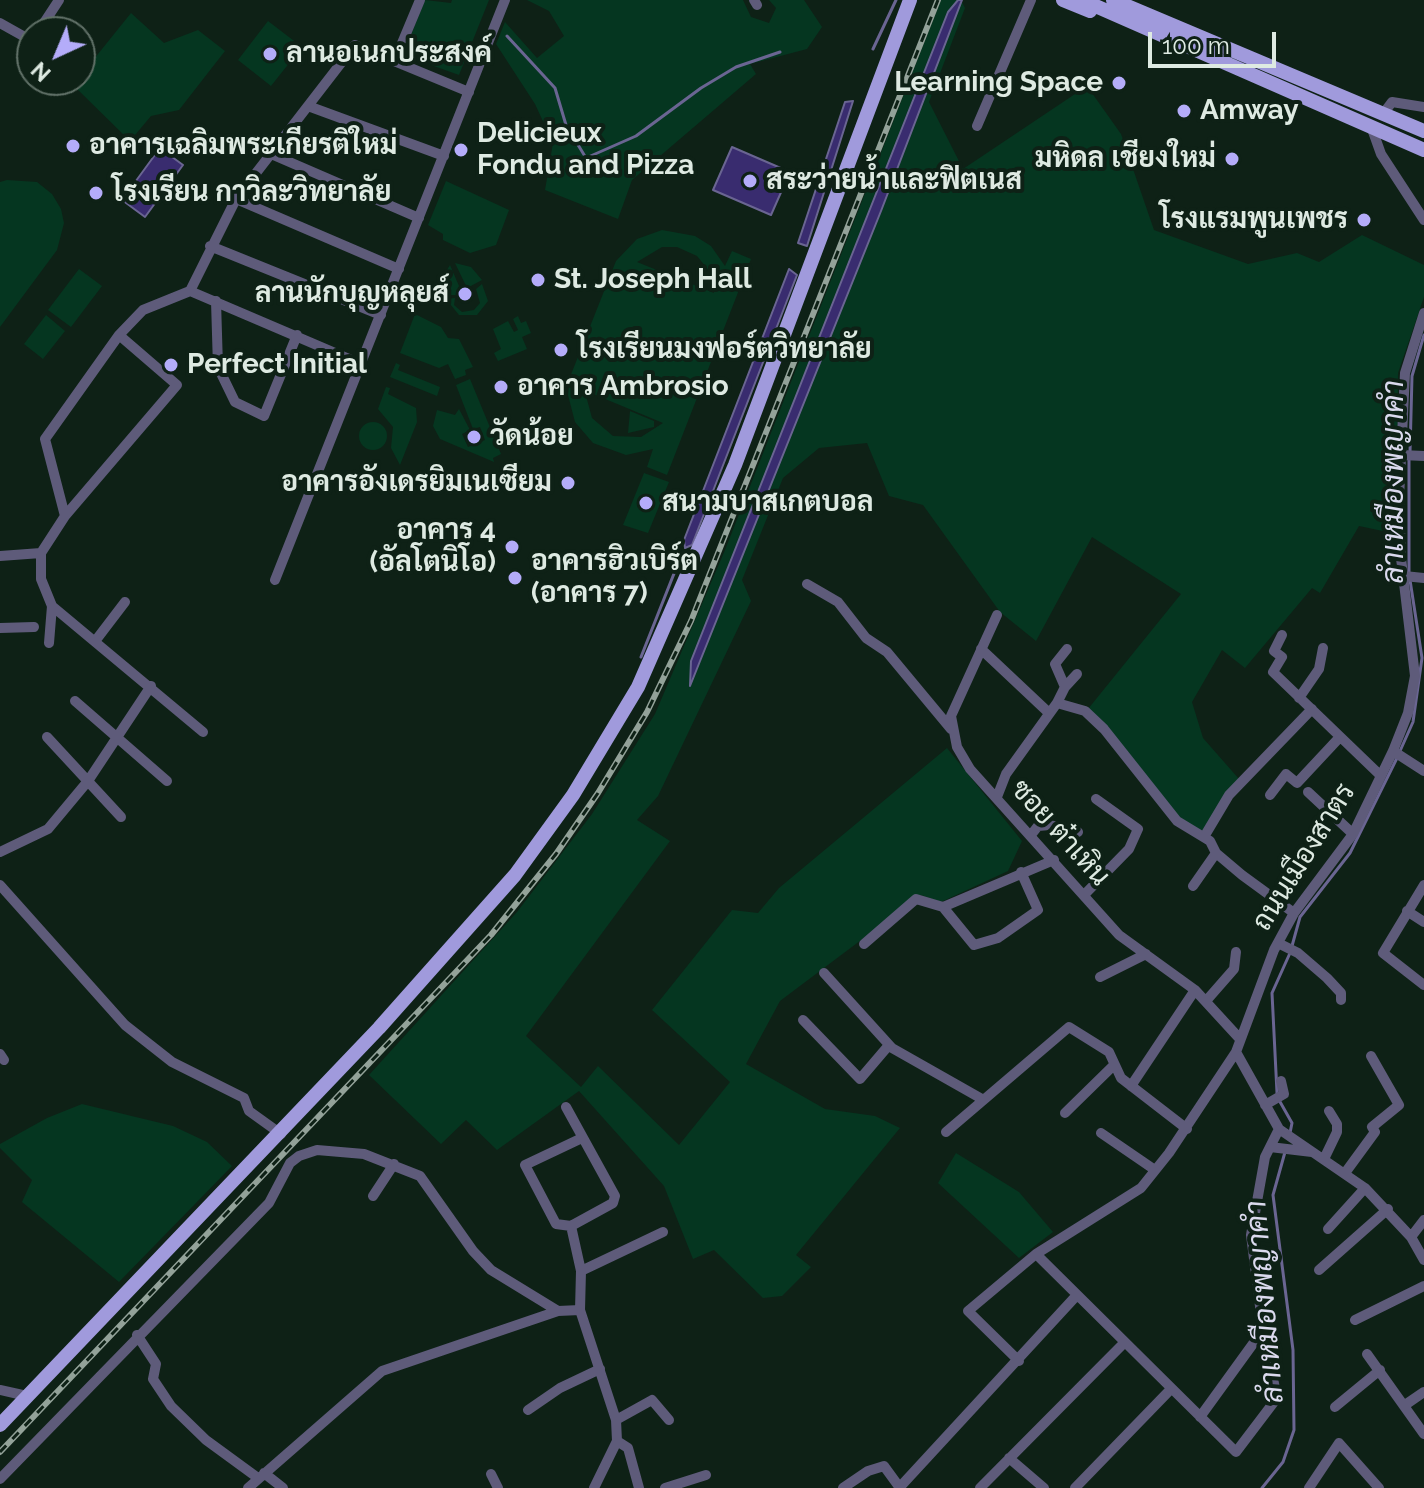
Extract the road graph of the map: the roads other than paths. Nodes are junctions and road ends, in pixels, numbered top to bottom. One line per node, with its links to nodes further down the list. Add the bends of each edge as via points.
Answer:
1 (420, 0): 9 (street)
2 (505, 0): 10 (street)
3 (910, 0): 122 (main road, via 735,465 638,687 573,795 515,875)
4 (1031, 0): 15 (street)
5 (1063, 0): 11 (main road, via 1274,92)
6 (1082, 0): 11 (main road)
7 (1113, 0): 11 (main road)
8 (1127, 0): 11 (main road, via 1289,70)
9 (395, 60): 10 (street); 12 (street, via 355,45)
10 (469, 92): 20 (street)
11 (1316, 95): 14 (main road); 16 (main road)
12 (308, 106): 19 (street); 20 (street)
13 (1424, 107): 14 (street, via 1392,102)
14 (1383, 114): 17 (main road)
15 (977, 126)
16 (1371, 126): 18 (main road); 23 (street, via 1381,154)
17 (1424, 131)
18 (1424, 150)
19 (271, 154): 21 (street); 22 (street)
20 (444, 156): 22 (street)
21 (236, 199): 24 (street); 25 (street)
22 (419, 218): 25 (street)
23 (1424, 220)
24 (210, 246): 26 (street); 29 (street)
25 (399, 269): 29 (street)
26 (190, 291): 27 (street); 30 (street, via 143,310)
27 (216, 301): 31 (street); 31 (street, via 218,367 235,402 264,416)
28 (1424, 313): 33 (street, ถนนเมืองสาตร, via 1405,373)
29 (381, 315): 32 (street)
30 (119, 335): 35 (street, via 45,439); 35 (street, via 177,385)
31 (297, 335): 32 (street)
32 (361, 364): 39 (street)
33 (1405, 455): 34 (street); 38 (street, ถนนเมืองสาตร, via 1399,499)
34 (1423, 456)
35 (65, 516): 36 (street)
36 (41, 553): 37 (street); 42 (street, via 41,579)
37 (0, 556)
38 (1413, 576): 45 (street, ถนนเมืองสาตร)
39 (275, 580)
40 (807, 584): 62 (street, ซอย ต๋าเหิน, via 838,602)
41 (125, 602): 48 (street)
42 (52, 606): 48 (street); 49 (street)
43 (997, 615): 51 (street)
44 (34, 627): 46 (street)
45 (1417, 627): 59 (street, ถนนเมืองสาตร)
46 (0, 628)
47 (1282, 635): 56 (street, via 1274,651 1282,657 1273,672)
48 (96, 640): 54 (street)
49 (49, 643)
50 (1323, 648): 56 (street, via 1319,669)
51 (981, 649): 61 (street); 62 (street, via 951,716)
52 (1067, 649): 55 (street, via 1055,664)
53 (1077, 674): 55 (street)
54 (151, 686): 63 (street); 64 (street)
55 (1065, 687): 58 (street)
56 (1299, 698): 60 (street)
57 (75, 701): 64 (street)
58 (1057, 703): 61 (street); 80 (street, via 1085,711 1177,821)
59 (1417, 703): 67 (street, ถนนเมืองสาตร)
60 (1312, 709): 66 (street); 80 (street, via 1229,795)
61 (1049, 713): 74 (street, via 1006,774)
62 (952, 731): 74 (street, ซอย ต๋าเหิน, via 970,769)
63 (203, 732)
64 (117, 736): 70 (street); 71 (street)
65 (47, 737): 70 (street)
66 (1339, 738): 69 (street); 73 (street, via 1297,783 1286,774)
67 (1398, 754): 68 (street); 69 (street, ถนนเมืองสาตร)
68 (1424, 771)
69 (1381, 776): 78 (street, ถนนเมืองสาตร)
70 (88, 781): 76 (street); 81 (street, via 48,829)
71 (167, 781)
72 (1308, 792): 78 (street)
73 (1270, 795)
74 (997, 797): 79 (street, ซอย ต๋าเหิน)
75 (1096, 799): 88 (street, via 1138,829 1129,849)
76 (121, 817)
77 (1078, 832): 79 (street, via 1050,825 1038,826)
78 (1353, 834): 91 (street, ถนนเมืองสาตร)
79 (1031, 835): 83 (street, ซอย ต๋าเหิน)
80 (1204, 837): 82 (street)
81 (0, 852)
82 (1216, 853): 87 (street); 91 (street)
83 (1054, 860): 84 (street); 88 (street, ซอย ต๋าเหิน)
84 (1021, 872): 89 (street); 89 (street, via 1038,910 998,938 974,945)
85 (0, 885): 122 (street, via 152,1049 244,1098 249,1111)
86 (1424, 885): 90 (street)
87 (1193, 886)
88 (1084, 895): 96 (street, ซอย ต๋าเหิน, via 1119,935)
89 (943, 907): 93 (street, via 916,899)
90 (1407, 911): 92 (street); 99 (street, via 1383,953)
91 (1294, 913): 94 (street, ถนนเมืองสาตร)
92 (1424, 922)
93 (864, 944)
94 (1281, 944): 101 (street, via 1341,993); 104 (street, ถนนเมืองสาตร)
95 (1236, 952): 102 (street, via 1234,969)
96 (1146, 954): 98 (street); 100 (street, ซอย ต๋าเหิน)
97 (824, 973): 105 (street)
98 (1100, 977)
99 (1424, 985)
100 (1195, 990): 102 (street, ซอย ต๋าเหิน); 112 (street)
101 (1341, 1000)
102 (1206, 1001): 104 (street, ซอย ต๋าเหิน)
103 (803, 1020): 105 (street, via 860,1079)
104 (1240, 1039): 106 (street, ถนนเมืองสาตร)
105 (889, 1045): 113 (street)
106 (1236, 1052): 109 (street); 110 (street, ถนนเมืองสาตร)
107 (1371, 1056): 129 (street, via 1399,1105 1372,1127 1375,1132)
108 (1114, 1065): 112 (street); 113 (street, via 1109,1052 1069,1027); 117 (street)
109 (1244, 1066): 110 (street); 114 (street)
110 (1226, 1069): 118 (street, ถนนเมืองสาตร)
111 (1281, 1081): 114 (street, via 1282,1096)
112 (1131, 1086): 118 (street)
113 (982, 1099): 119 (street)
114 (1265, 1105): 120 (street)
115 (566, 1107): 123 (street)
116 (1329, 1111): 126 (street, via 1337,1132)
117 (1065, 1113)
118 (1187, 1129): 128 (street, ถนนเมืองสาตร)
119 (946, 1132)
120 (1283, 1132): 124 (street); 125 (street)
121 (1101, 1133): 128 (street)
122 (281, 1134): 157 (main road)
123 (582, 1138): 134 (street, via 615,1196 613,1203); 134 (street, via 525,1165 556,1224)
124 (1270, 1147): 125 (street); 147 (street, via 1251,1235)
125 (1292, 1148): 126 (street)
126 (1324, 1159): 129 (street)
127 (394, 1164): 131 (street); 145 (street, via 428,1184 491,1270); 148 (street, via 364,1154 317,1150 299,1156 269,1203)
128 (1155, 1170): 138 (street, ถนนเมืองสาตร, via 1141,1188)
129 (1345, 1173): 130 (street)
130 (1365, 1188): 132 (street); 135 (street)
131 (373, 1196)
132 (1388, 1209): 137 (street); 140 (street)
133 (1424, 1220): 137 (street)
134 (571, 1226): 141 (street)
135 (1328, 1229)
136 (663, 1232): 141 (street)
137 (1411, 1237): 139 (street)
138 (1036, 1254): 143 (street); 151 (street, ถนนเมืองสาตร, via 968,1311)
139 (1424, 1260)
140 (1319, 1270)
141 (581, 1271): 144 (street)
142 (1424, 1286): 146 (street)
143 (1077, 1295): 149 (street); 151 (street)
144 (580, 1310): 145 (street); 152 (street)
145 (558, 1311): 170 (street, via 382,1371)
146 (1355, 1320)
147 (1263, 1330): 161 (street); 161 (street, via 1277,1398 1236,1452)
148 (137, 1335): 170 (street, via 156,1364 153,1379 171,1406 206,1440); 171 (street)
149 (1124, 1343): 154 (street); 167 (street)
150 (1367, 1354): 153 (street)
151 (1019, 1361): 179 (street)
152 (600, 1369): 160 (street); 162 (street)
153 (1380, 1370): 158 (street); 159 (street)
154 (1171, 1389): 161 (street); 182 (street)
155 (0, 1390): 157 (street)
156 (1424, 1392): 158 (street)
157 (27, 1396): 164 (main road)
158 (1405, 1405): 165 (street)
159 (1335, 1407)
160 (528, 1410)
161 (1200, 1417)
162 (616, 1420): 163 (street, via 652,1400); 166 (street)
163 (669, 1420)
164 (0, 1425)
165 (1424, 1434)
166 (617, 1441): 175 (street); 176 (street, via 628,1448)
167 (1009, 1458): 180 (street); 181 (street)
168 (491, 1474): 174 (street)
169 (706, 1475): 177 (street)
170 (261, 1476): 172 (street); 173 (street)
171 (0, 1479)
172 (248, 1488)
173 (283, 1488)
174 (498, 1488)
175 (594, 1488)
176 (639, 1488)
177 (665, 1488)
178 (843, 1488): 179 (street, via 884,1466)
179 (900, 1488)
180 (980, 1488)
181 (1044, 1488)
182 (1075, 1488)
183 (1309, 1488): 184 (street, via 1339,1443)
184 (1379, 1488)

